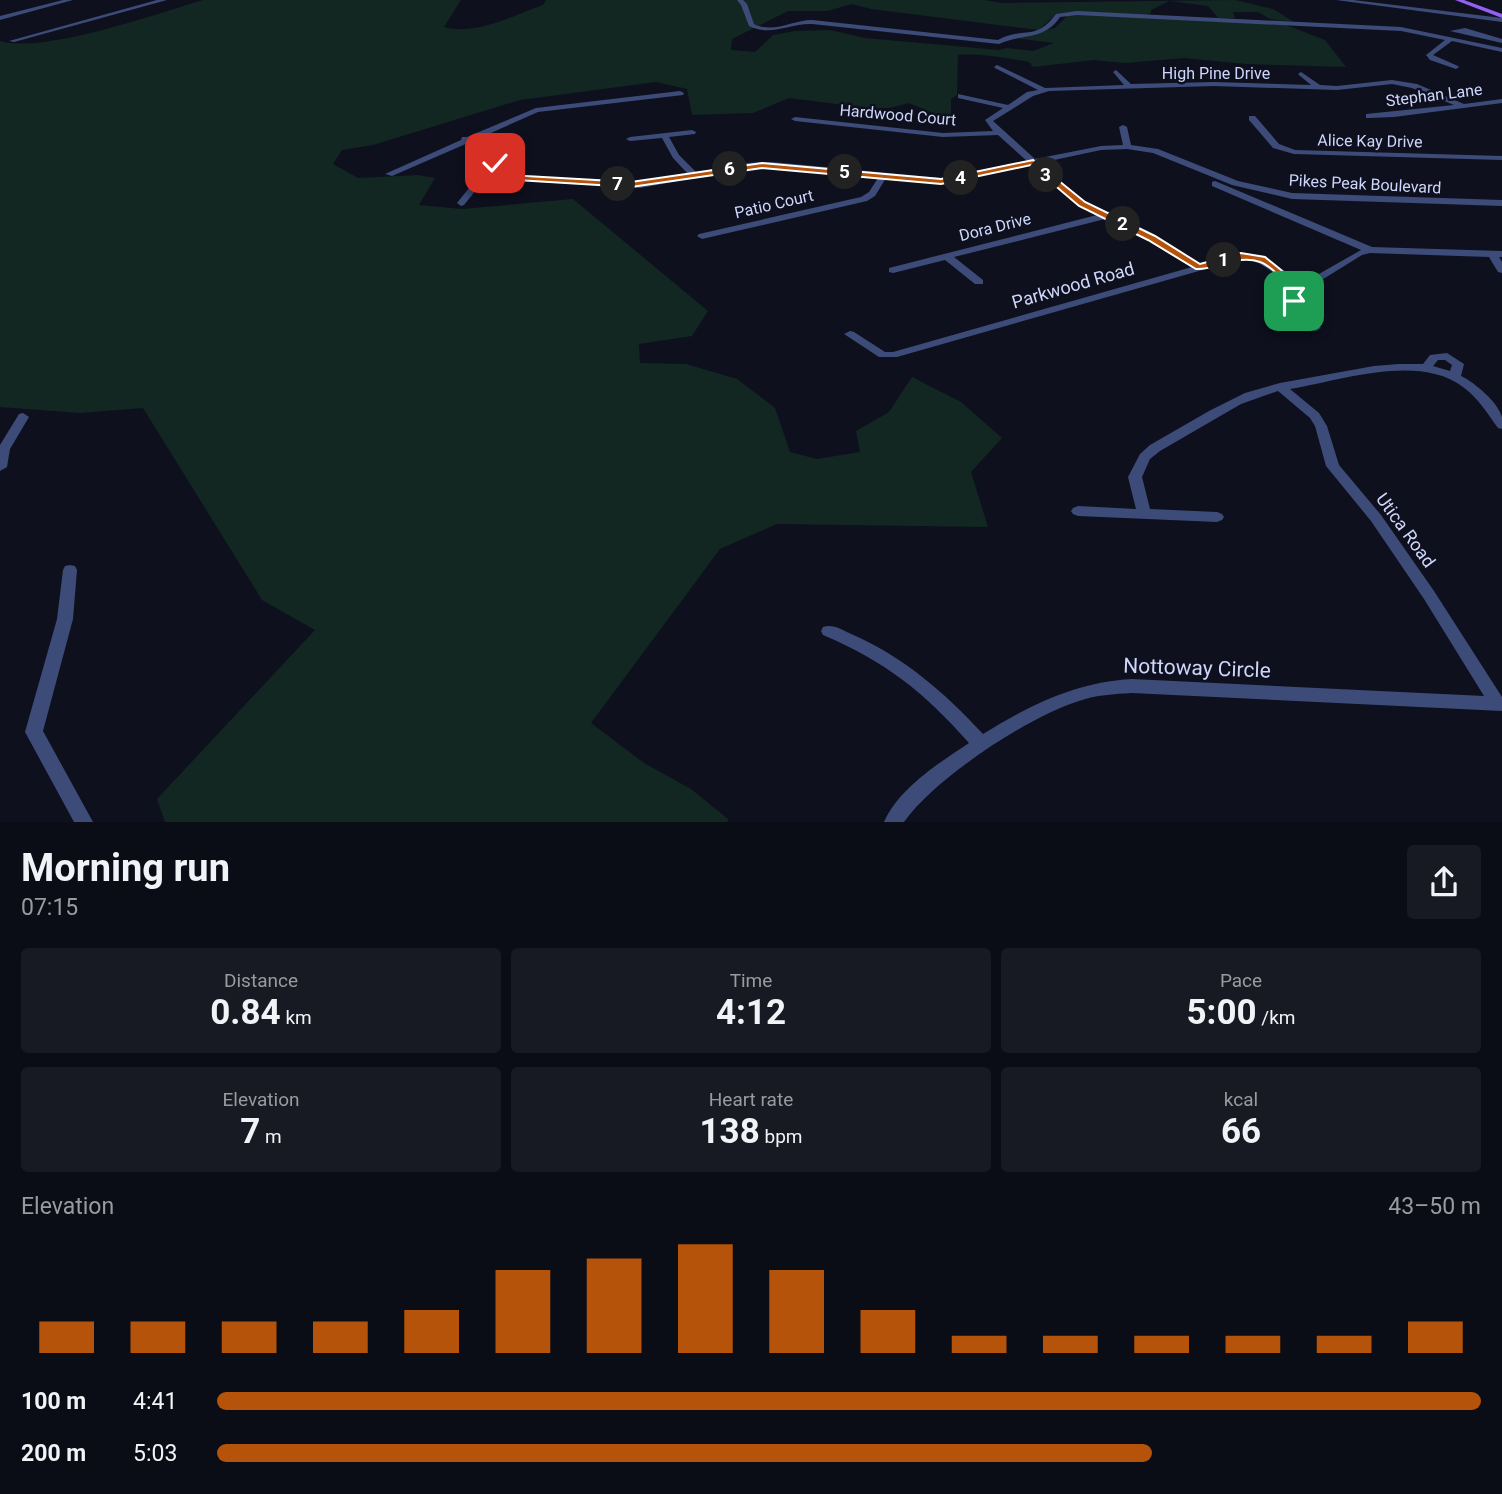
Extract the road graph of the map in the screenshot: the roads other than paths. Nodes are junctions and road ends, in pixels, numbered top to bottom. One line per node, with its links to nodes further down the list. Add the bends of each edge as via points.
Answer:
1 (70, 0): 12 (street)
2 (164, 0): 14 (street)
3 (740, 0): 13 (street, via 751,25 766,31 799,22 821,23 999,42 1040,32 1058,15 1077,13 1389,29)
4 (1339, 0): 8 (street)
5 (1458, 0): 7 (main road)
6 (1463, 0): 7 (main road)
7 (1474, 5): 9 (main road); 11 (main road)
8 (1428, 11): 10 (street); 11 (street)
9 (1488, 11): 10 (main road); 11 (main road)
10 (1480, 17): 11 (street)
11 (1502, 17)
12 (0, 18)
13 (1451, 39): 15 (street); 17 (street, via 1429,55)
14 (12, 41)
15 (1500, 45): 15 (street, via 1467,28 1453,31 1459,32)
16 (997, 67): 22 (street)
17 (1456, 67)
18 (1116, 72): 20 (street)
19 (1301, 74): 21 (street)
20 (1130, 87): 21 (street, High Pine Drive, via 1218,80); 22 (street, High Pine Drive)
21 (1319, 88): 26 (street, High Pine Drive, via 1398,83)
22 (1044, 90): 27 (street, High Pine Drive)
23 (680, 93): 35 (street, via 544,108)
24 (961, 96): 27 (street)
25 (1502, 101): 26 (street, Stephan Lane)
26 (1463, 106): 28 (street, Stephan Lane)
27 (1007, 107): 33 (street, via 989,120)
28 (1369, 116)
29 (1252, 118): 38 (street, Alice Kay Drive, via 1276,146 1294,152)
30 (795, 120): 33 (street, Hardwood Court, via 943,135)
31 (1123, 127): 37 (street)
32 (692, 132): 34 (street)
33 (999, 132): 39 (street)
34 (664, 135): 36 (street); 42 (street)
35 (465, 139): 40 (street); 41 (street, via 501,153)
36 (630, 139)
37 (1127, 147): 39 (street, Pikes Peak Boulevard); 44 (street, Pikes Peak Boulevard, via 1163,153)
38 (1502, 158)
39 (1033, 163): 43 (street, Pikes Peak Boulevard, via 941,181); 47 (street, via 1070,196)
40 (389, 174)
41 (484, 176): 42 (street, Pikes Peak Boulevard, via 631,185); 45 (street)
42 (695, 176): 43 (street, Pikes Peak Boulevard, via 772,165)
43 (883, 177): 48 (street, Patio Court, via 864,199)
44 (1226, 180): 46 (street, Pikes Peak Boulevard, via 1305,197); 49 (street, via 1215,184)
45 (461, 203)
46 (1502, 203)
47 (1104, 216): 51 (street, Dora Drive); 52 (street)
48 (702, 236)
49 (1370, 250): 50 (street); 56 (street)
50 (1497, 254): 54 (street)
51 (946, 256): 53 (street, Dora Drive); 55 (street)
52 (1199, 267): 56 (street, Parkwood Road, via 1255,257 1272,263 1288,281); 58 (street, Parkwood Road, via 893,355 883,355)
53 (893, 270)
54 (1502, 270)
55 (979, 282)
56 (1302, 286): 57 (street, via 1294,293 1294,301)
57 (1316, 328)
58 (850, 334)
59 (1280, 387): 61 (street, via 1390,366 1426,368 1454,378 1483,397); 65 (street, via 1248,397 1145,457 1135,477); 69 (street, Utica Road, via 1315,416 1332,466 1399,551)
60 (23, 418): 62 (street)
61 (1502, 425)
62 (2, 449): 63 (street)
63 (0, 467)
64 (1078, 511): 65 (street)
65 (1144, 514): 66 (street)
66 (1217, 517)
67 (70, 570): 71 (street, via 65,619 34,732)
68 (829, 631): 70 (street, via 906,670)
69 (1499, 703): 70 (street, Nottoway Circle, via 1111,687 1069,697)
70 (982, 746): 72 (street, Nottoway Circle, via 913,793)
71 (84, 822)
72 (893, 822)

